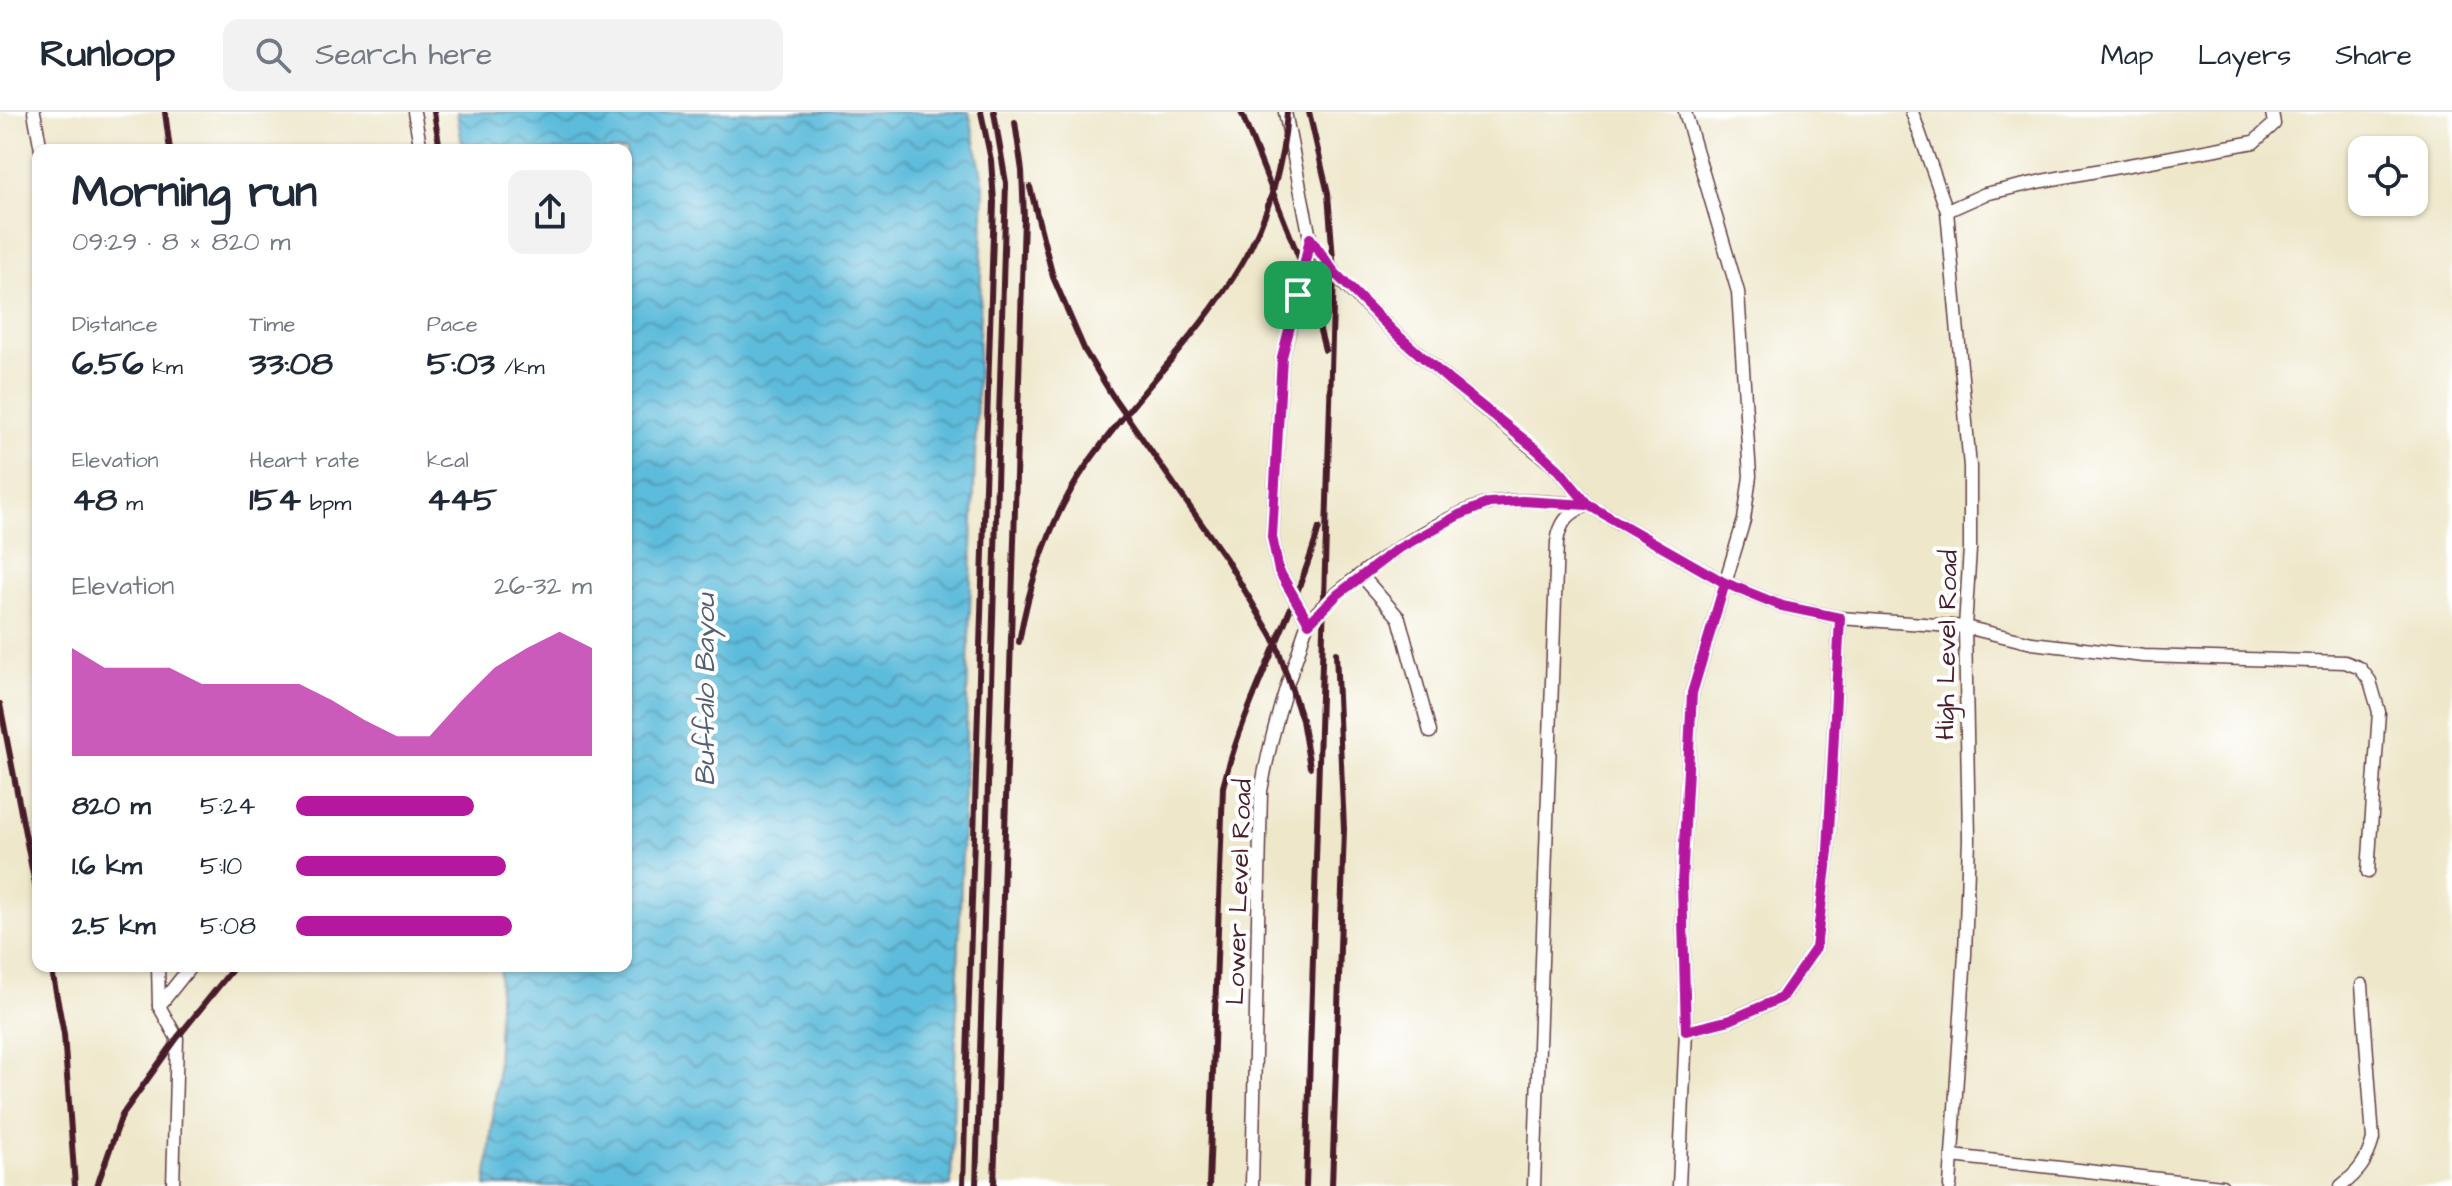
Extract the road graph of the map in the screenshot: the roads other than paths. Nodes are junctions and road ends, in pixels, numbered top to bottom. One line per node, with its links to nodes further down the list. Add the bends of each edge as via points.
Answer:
1 (34, 112): 7 (lane)
2 (414, 112): 8 (lane)
3 (1285, 112): 10 (lane)
4 (1685, 112): 13 (lane, via 1738,292 1750,476 1744,520)
5 (1912, 112): 9 (lane, High Level Road)
6 (2272, 112): 9 (lane, via 2274,124 2254,142 2042,181 1985,194)
7 (40, 144)
8 (420, 144)
9 (1947, 211): 16 (lane, High Level Road, via 1970,467)
10 (1310, 238): 11 (lane, via 1334,272 1394,332 1536,449); 15 (lane, via 1282,357 1272,537 1279,571)
11 (1588, 505): 12 (lane, Lower Level Road, via 1489,503 1396,550); 13 (lane); 27 (lane, via 1566,517 1557,542)
12 (1361, 575): 15 (lane, Lower Level Road); 17 (lane, via 1399,618)
13 (1725, 583): 14 (lane, via 1782,606); 23 (lane, via 1692,693 1682,883)
14 (1840, 618): 16 (lane); 23 (lane, via 1828,851 1816,948 1781,998 1730,1020)
15 (1309, 623): 26 (lane, Lower Level Road, via 1289,677 1261,791)
16 (1965, 627): 18 (lane, via 2011,640 2144,656 2345,662 2360,668 2370,681 2379,712); 24 (lane, High Level Road, via 1969,839)
17 (1430, 732)
18 (2368, 872)
19 (158, 972): 22 (lane)
20 (186, 972): 22 (lane)
21 (2362, 985): 31 (lane, via 2373,1139 2368,1159)
22 (159, 1006): 25 (lane, via 177,1038)
23 (1686, 1031): 28 (lane)
24 (1952, 1156): 29 (lane, High Level Road); 30 (lane)
25 (173, 1186)
26 (1252, 1186)
27 (1534, 1186)
28 (1679, 1186)
29 (1950, 1186)
30 (2222, 1186)
31 (2341, 1186)

